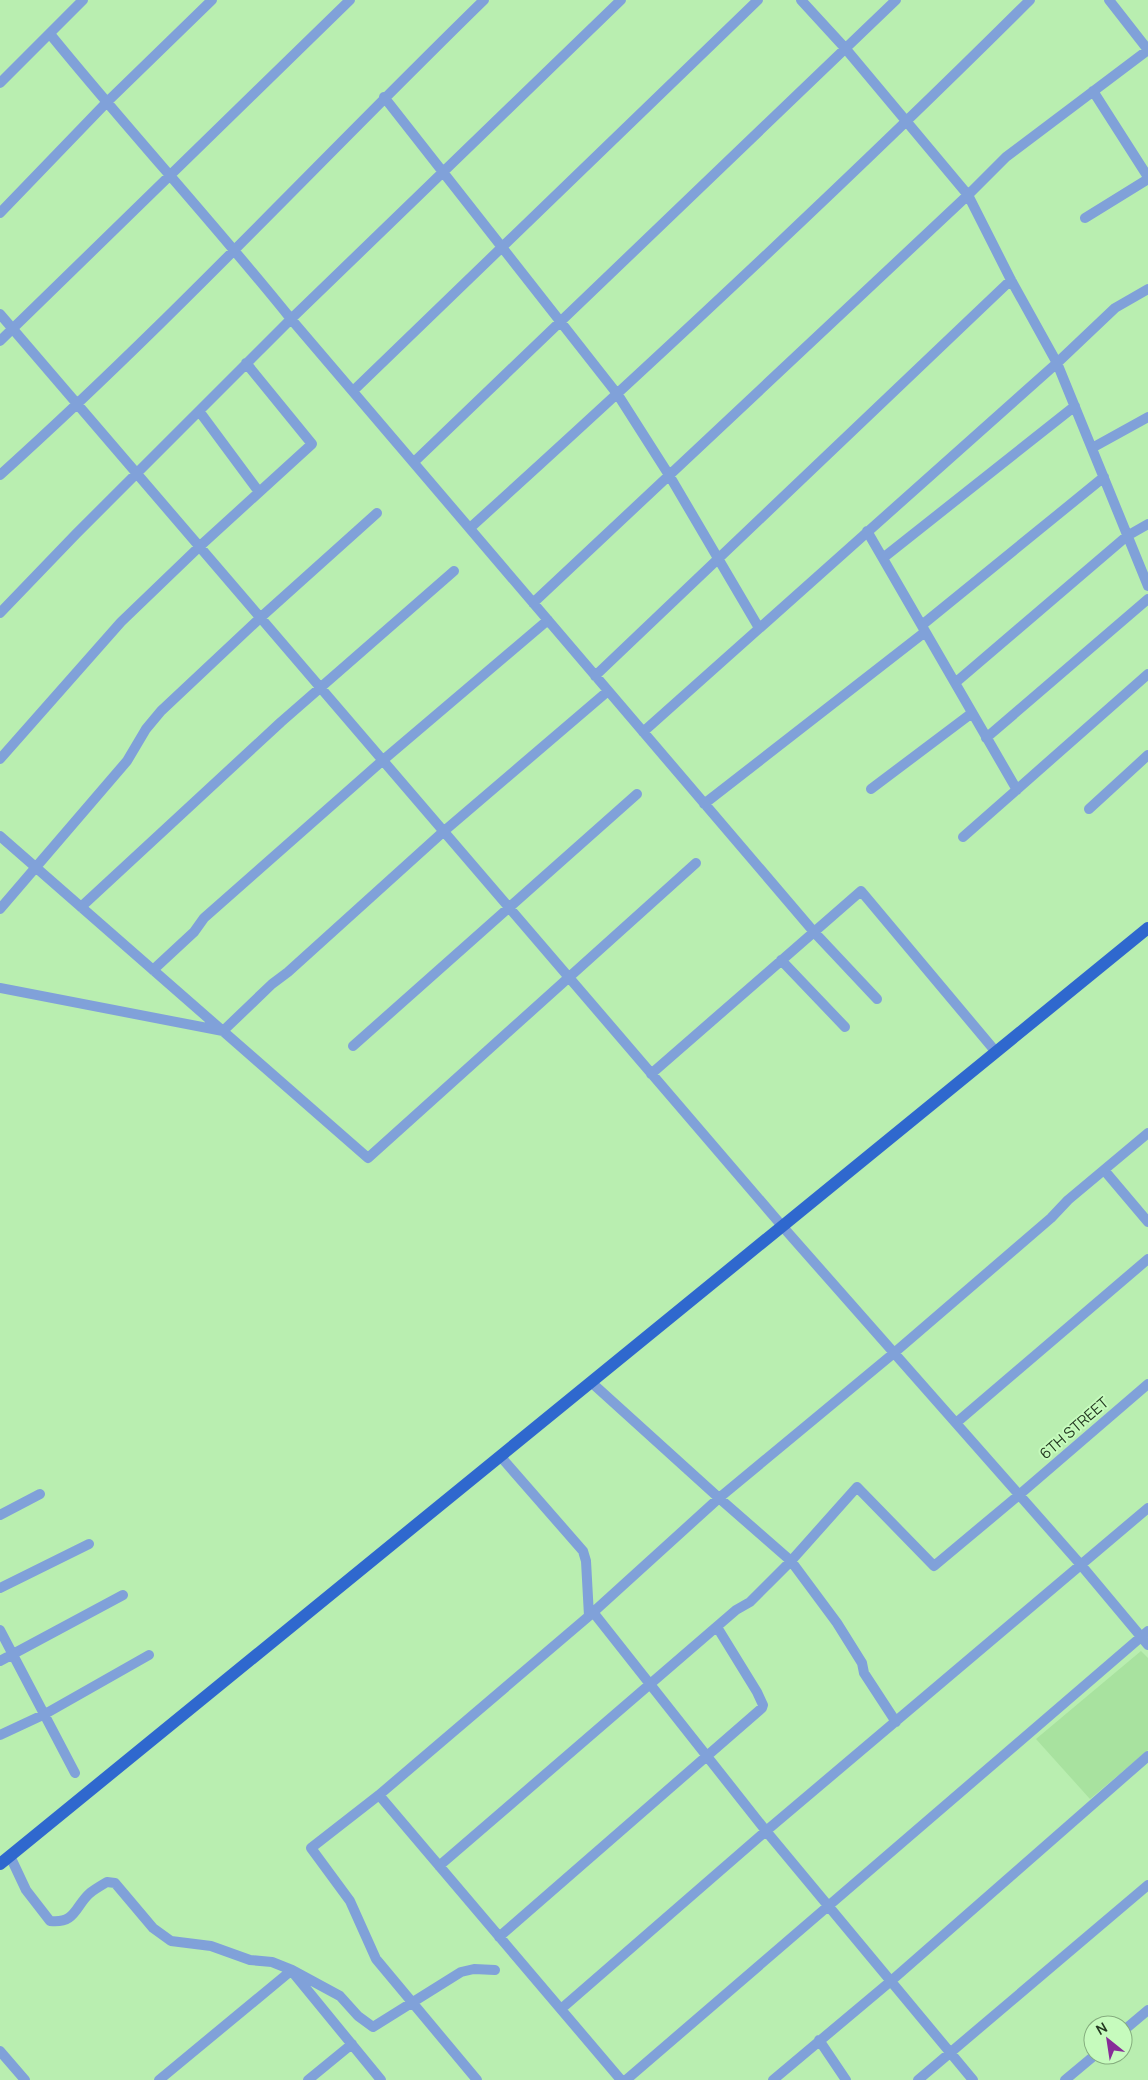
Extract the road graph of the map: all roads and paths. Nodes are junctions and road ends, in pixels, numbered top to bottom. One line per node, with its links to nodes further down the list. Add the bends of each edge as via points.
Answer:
1 (83, 0): 11 (street)
2 (212, 0): 17 (street)
3 (350, 0): 20 (street)
4 (484, 0): 16 (street)
5 (621, 0): 19 (street)
6 (758, 0): 25 (street)
7 (801, 0): 12 (street)
8 (896, 0): 12 (street)
9 (1030, 0): 18 (street)
10 (1109, 0): 13 (street)
11 (50, 34): 14 (street); 17 (street)
12 (845, 48): 18 (street); 31 (street)
13 (1148, 50): 15 (street)
14 (0, 82)
15 (1093, 92): 21 (street); 22 (street, via 1006,157)
16 (384, 97): 19 (street); 26 (street)
17 (106, 103): 20 (street); 23 (street)
18 (907, 122): 22 (street); 37 (street)
19 (443, 172): 25 (street); 30 (street)
20 (169, 176): 26 (street); 32 (street)
21 (1148, 178): 24 (street)
22 (968, 195): 27 (street); 45 (street)
23 (0, 212)
24 (1085, 218)
25 (502, 248): 31 (street); 36 (street)
26 (235, 250): 30 (street); 38 (street)
27 (1011, 280): 34 (street); 56 (street)
28 (1148, 289): 34 (street, via 1115,308)
29 (0, 314): 32 (street)
30 (291, 318): 35 (street); 36 (street)
31 (560, 321): 37 (street); 43 (street)
32 (13, 329): 33 (street); 38 (street)
33 (0, 341)
34 (1057, 363): 39 (street); 52 (street)
35 (246, 364): 40 (street); 48 (street, via 312,444)
36 (353, 391): 43 (street)
37 (618, 395): 45 (street); 51 (street)
38 (78, 405): 44 (street); 46 (street)
39 (1075, 406): 42 (street); 55 (street)
40 (199, 411): 44 (street); 48 (street)
41 (1148, 418): 42 (street)
42 (1092, 448): 47 (street)
43 (414, 462): 51 (street)
44 (136, 474): 54 (street); 61 (street)
45 (669, 475): 56 (street); 60 (street)
46 (0, 476)
47 (1104, 477): 53 (street); 65 (street)
48 (260, 492): 54 (street)
49 (377, 513): 62 (street)
50 (1148, 524): 53 (street)
51 (470, 528): 60 (street)
52 (867, 531): 55 (street); 64 (street)
53 (1127, 536): 58 (street); 68 (street)
54 (199, 547): 62 (street); 75 (street, via 121,622)
55 (883, 558): 65 (street)
56 (717, 560): 64 (street); 67 (street)
57 (454, 571): 69 (street)
58 (1148, 586)
59 (1148, 599): 73 (street)
60 (533, 603): 63 (street)
61 (0, 613)
62 (260, 618): 69 (street); 86 (street, via 161,711 127,761)
63 (548, 620): 67 (street); 76 (street)
64 (759, 628): 72 (street)
65 (924, 629): 68 (street); 80 (street)
66 (1148, 674): 78 (street)
67 (596, 676): 70 (street)
68 (955, 683): 71 (street)
69 (320, 688): 76 (street); 87 (street)
70 (608, 691): 72 (street); 82 (street)
71 (972, 713): 73 (street); 77 (street)
72 (643, 732): 80 (street)
73 (986, 738): 78 (street)
74 (1148, 755): 81 (street)
75 (0, 759)
76 (382, 761): 82 (street); 93 (street, via 204,918 194,932)
77 (871, 789)
78 (1017, 790): 84 (street)
79 (637, 794): 88 (street)
80 (704, 804): 91 (street)
81 (1089, 809)
82 (444, 832): 88 (street); 98 (street)
83 (0, 836): 86 (street)
84 (963, 837)
85 (696, 864): 94 (street)
86 (35, 867): 87 (street); 89 (street)
87 (81, 907): 93 (street)
88 (508, 907): 94 (street); 99 (street)
89 (0, 909)
90 (1148, 928): 100 (main road)
91 (814, 932): 92 (street); 96 (street); 100 (street, via 861,891)
92 (781, 960): 97 (street); 101 (street)
93 (153, 970): 98 (street)
94 (568, 978): 98 (street, via 368,1158); 101 (street)
95 (0, 988): 98 (street)
96 (877, 998)
97 (845, 1028)
98 (223, 1031)
99 (353, 1046)
100 (996, 1052): 105 (main road)
101 (651, 1074): 105 (street)
102 (1148, 1133): 103 (street)
103 (1104, 1170): 104 (street); 107 (street)
104 (1148, 1222)
105 (783, 1227): 107 (street); 108 (main road)
106 (1148, 1259): 110 (street)
107 (894, 1353): 110 (street); 114 (street)
108 (592, 1383): 111 (main road); 114 (street)
109 (1148, 1384): 113 (street, 6TH STREET)
110 (956, 1423): 113 (street)
111 (501, 1457): 122 (street, via 583,1551); 138 (main road)
112 (40, 1494): 116 (street)
113 (1019, 1495): 118 (street, 6TH STREET, via 934,1566 857,1487); 119 (street)
114 (719, 1498): 118 (street); 122 (street)
115 (1148, 1508): 119 (street)
116 (0, 1515)
117 (89, 1544): 120 (street)
118 (791, 1561): 123 (street, via 750,1602); 131 (street, via 837,1623)
119 (1080, 1565): 125 (street); 131 (street)
120 (0, 1588)
121 (123, 1595): 126 (street)
122 (591, 1614): 129 (street); 136 (street)
123 (717, 1627): 129 (street); 134 (street, via 764,1705)
124 (0, 1630): 126 (street)
125 (1146, 1637): 141 (street)
126 (13, 1654): 128 (street); 130 (street)
127 (149, 1656): 130 (street)
128 (0, 1661)
129 (651, 1684): 134 (street); 139 (street)
130 (45, 1714): 132 (street); 135 (street)
131 (896, 1722): 137 (street)
132 (0, 1736)
133 (1148, 1756): 145 (street)
134 (707, 1757): 137 (street); 142 (street)
135 (75, 1774)
136 (379, 1795): 139 (street); 146 (street, via 310,1848 350,1902 376,1959)
137 (766, 1831): 141 (street); 147 (street)
138 (5, 1860): 143 (street, via 50,1921 62,1922 74,1914 89,1894 107,1882 115,1883 154,1928 171,1940 211,1946)
139 (439, 1866): 142 (street)
140 (1148, 1885): 153 (street)
141 (828, 1904): 145 (street); 161 (street)
142 (499, 1937): 147 (street)
143 (292, 1970): 146 (street, via 340,1996 373,2027); 151 (street); 156 (street)
144 (494, 1970): 146 (street, via 461,1972)
145 (891, 1981): 150 (street); 153 (street)
146 (412, 2002): 159 (street)
147 (561, 2009): 160 (street)
148 (1148, 2010): 149 (street)
149 (1133, 2023)
150 (819, 2040): 162 (street); 163 (street)
151 (352, 2044): 157 (street); 158 (street)
152 (0, 2051): 155 (street)
153 (951, 2052): 164 (street); 165 (street)
154 (1083, 2064): 166 (street)
155 (19, 2078)
156 (159, 2080)
157 (308, 2080)
158 (381, 2080)
159 (477, 2080)
160 (621, 2080)
161 (626, 2080)
162 (773, 2080)
163 (846, 2080)
164 (918, 2080)
165 (972, 2080)
166 (1065, 2080)

